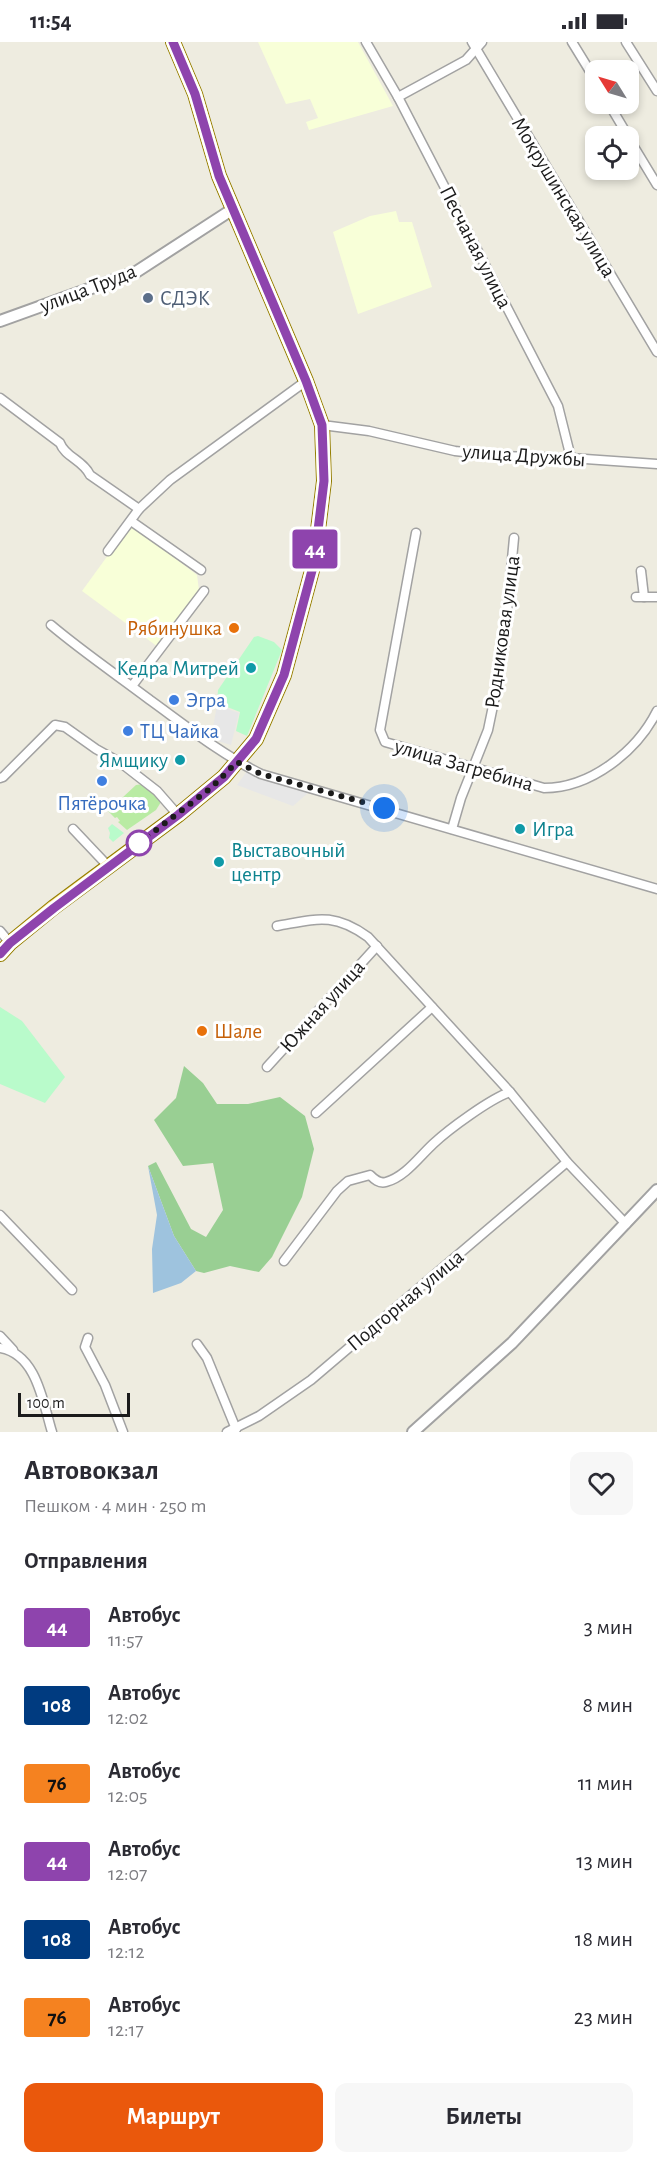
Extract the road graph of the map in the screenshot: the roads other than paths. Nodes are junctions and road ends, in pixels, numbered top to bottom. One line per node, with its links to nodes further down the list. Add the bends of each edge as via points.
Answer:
1 (173, 42): 12 (main road, via 195,94)
2 (366, 42): 9 (street, Песчаная улица)
3 (482, 42): 6 (street)
4 (572, 42): 7 (street)
5 (626, 42): 8 (street)
6 (474, 46): 9 (street, via 466,60); 14 (street, Мокрушинская улица)
7 (585, 63)
8 (657, 91)
9 (398, 97): 18 (street, Песчаная улица, via 558,406)
10 (639, 155): 11 (street)
11 (657, 185)
12 (233, 209): 13 (street, улица Труда, via 136,272); 15 (main road)
13 (0, 321)
14 (657, 352)
15 (306, 381): 17 (main road); 20 (street, via 170,480)
16 (0, 398): 20 (street, via 60,443 62,449 86,466 90,475)
17 (322, 425): 18 (street, улица Дружбы, via 369,431 455,451); 32 (main road, via 324,481 314,563 284,675 256,739)
18 (571, 458): 19 (street, улица Дружбы)
19 (657, 464)
20 (139, 510): 21 (street)
21 (131, 521): 24 (street); 25 (street)
22 (416, 533): 33 (street, улица Загребина, via 380,730 385,742)
23 (514, 538): 33 (street, Родниковая улица, via 504,645 488,730)
24 (108, 551)
25 (201, 570)
26 (641, 571): 28 (street, via 640,597)
27 (204, 591): 30 (street)
28 (657, 597)
29 (51, 625): 30 (street)
30 (132, 686): 32 (street)
31 (657, 711): 33 (street, улица Загребина, via 623,754 591,776 570,784 544,788)
32 (237, 762): 35 (main road); 37 (street, via 261,774)
33 (474, 766): 37 (street, Родниковая улица)
34 (0, 778): 35 (street, via 56,725 121,763 157,791)
35 (178, 815): 38 (main road)
36 (73, 829): 38 (street)
37 (452, 829): 39 (street)
38 (108, 866): 43 (main road)
39 (657, 889)
40 (278, 926): 42 (street, Южная улица, via 329,918 353,927)
41 (0, 931): 43 (street)
42 (377, 946): 44 (street); 45 (street, Южная улица)
43 (5, 949)
44 (432, 1007): 46 (street); 47 (street)
45 (267, 1067)
46 (510, 1092): 48 (street); 52 (street, via 497,1096 434,1142 406,1171 386,1182 370,1175 348,1181)
47 (316, 1113)
48 (567, 1162): 51 (street); 59 (street, Подгорная улица, via 311,1380 279,1404)
49 (657, 1190): 51 (street)
50 (0, 1215): 53 (street)
51 (626, 1224): 62 (street, via 512,1343)
52 (284, 1261)
53 (72, 1290)
54 (0, 1336): 58 (street)
55 (88, 1338): 61 (street, via 86,1347)
56 (197, 1344): 59 (street, Подгорная улица, via 207,1358)
57 (0, 1348): 58 (street)
58 (15, 1353): 60 (street, via 32,1373)
59 (232, 1430)
60 (52, 1432)
61 (123, 1432)
62 (413, 1432)

